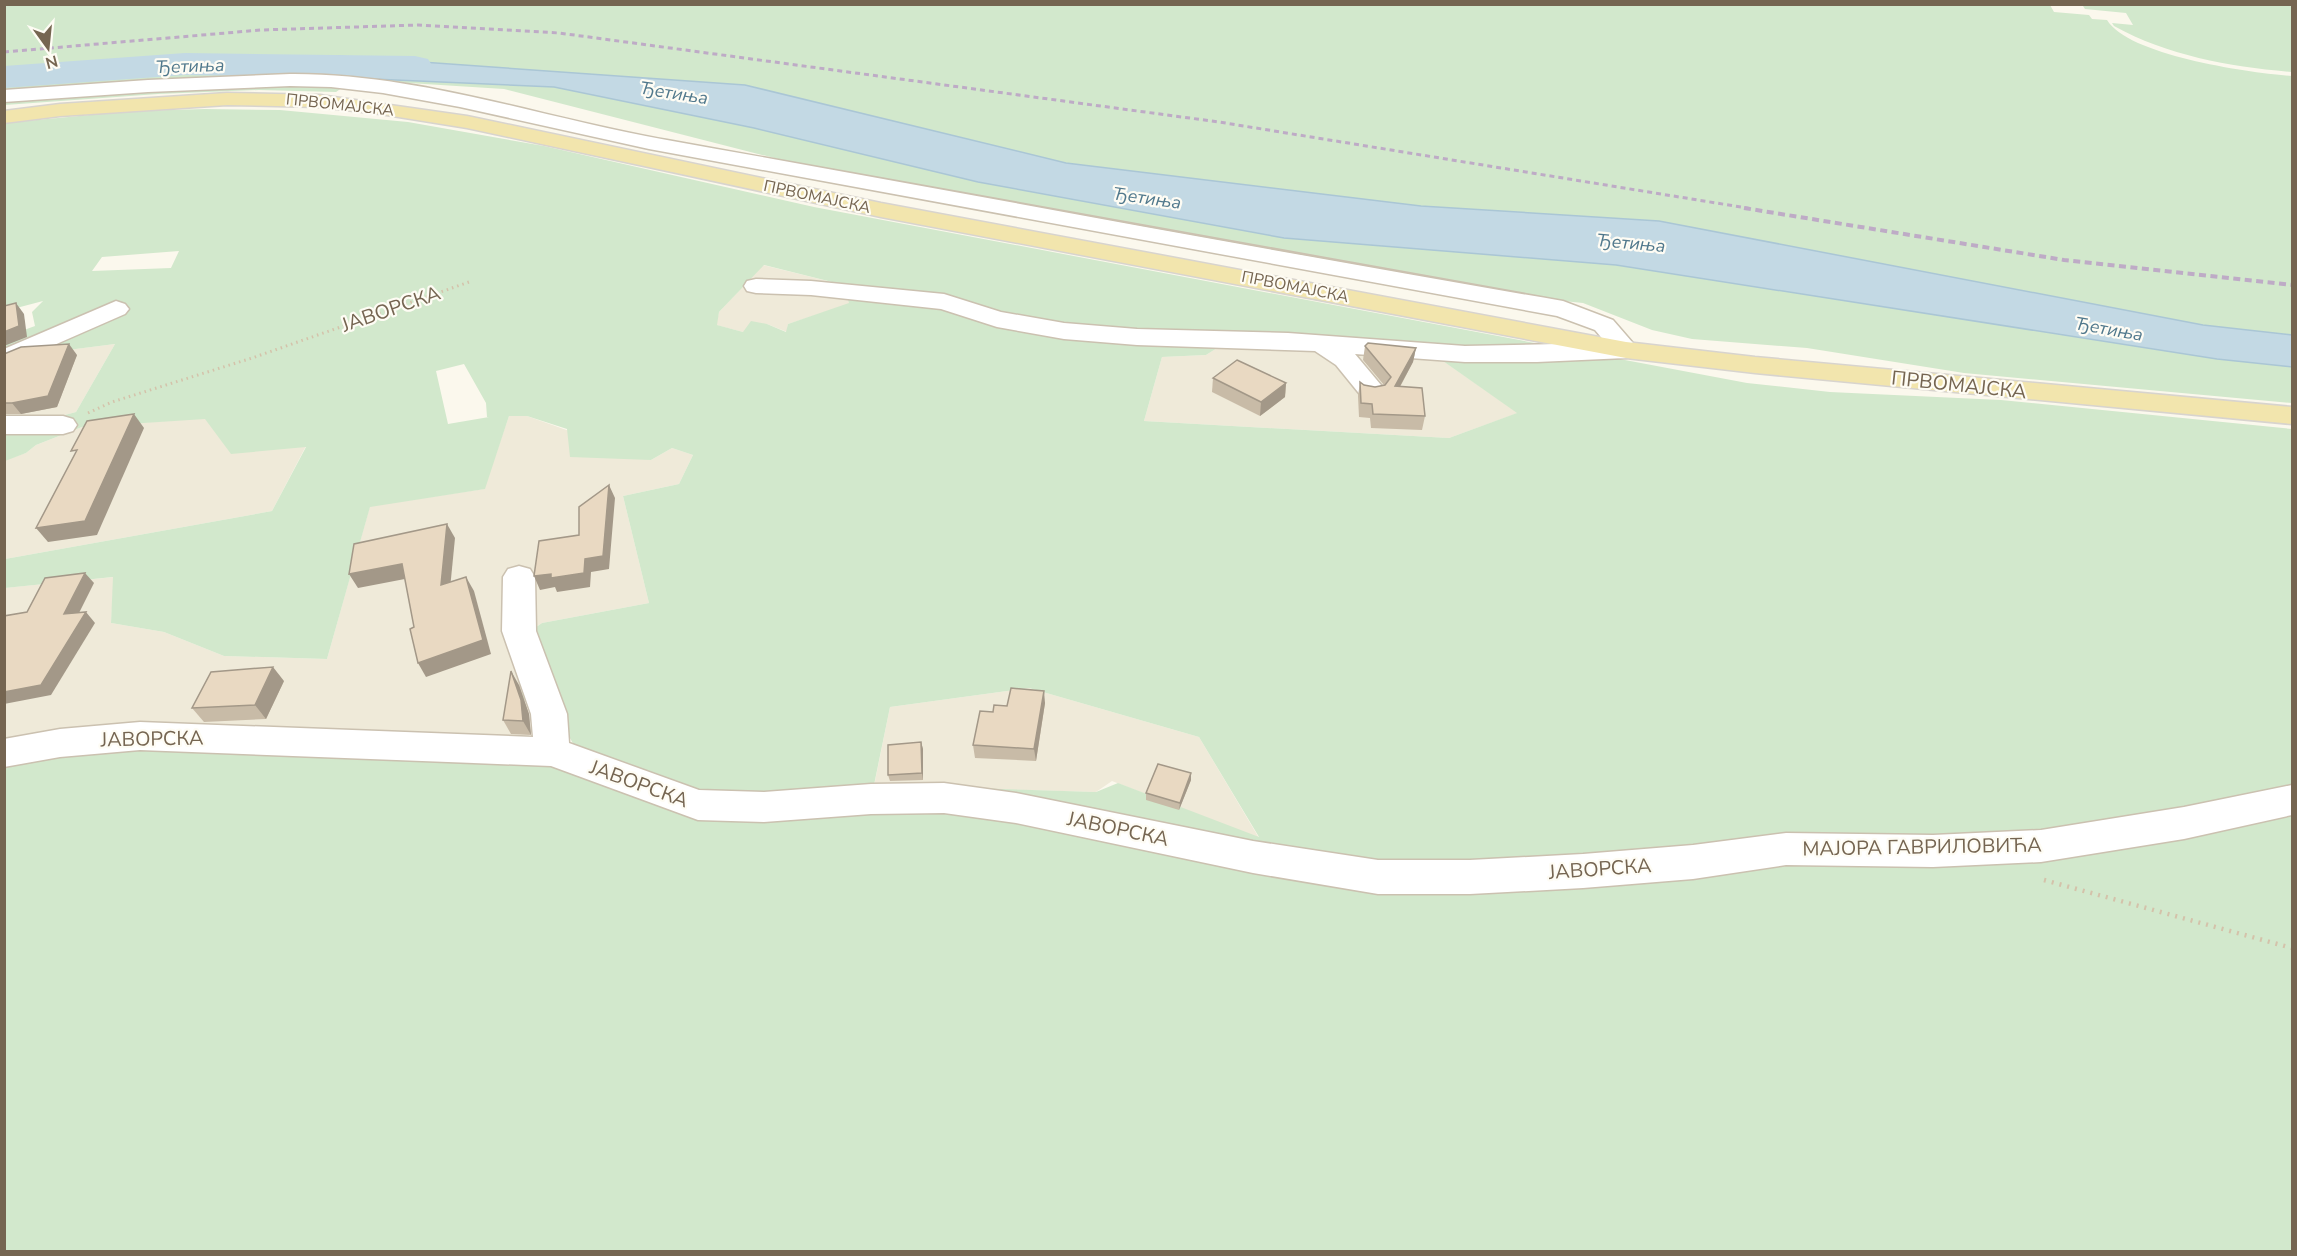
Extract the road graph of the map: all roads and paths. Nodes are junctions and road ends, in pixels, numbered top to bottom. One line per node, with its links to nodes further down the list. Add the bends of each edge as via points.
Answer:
1 (4, 96): 7 (street, via 189,83 344,81 478,104 639,141 882,187 1563,309 1604,325)
2 (4, 117): 7 (main road, ПРВОМАЈСКА, via 227,99 320,101 390,110 467,122 881,210)
3 (469, 282): 12 (path, ЈАВОРСКА, via 112,402)
4 (756, 286): 6 (street, ПРВОМАЈСКА, via 944,302 998,319 1064,331)
5 (116, 309): 8 (street)
6 (1321, 343): 7 (street, ПРВОМАЈСКА, via 1465,354); 9 (street, via 1344,359)
7 (1626, 350): 10 (main road, ПРВОМАЈСКА)
8 (4, 359)
9 (1372, 391)
10 (2292, 416)
11 (4, 425): 12 (street)
12 (63, 425)
13 (519, 577): 14 (street, via 519,631 549,714)
14 (552, 752): 15 (street, ЈАВОРСКА, via 140,736); 17 (street, ЈАВОРСКА, via 698,805 764,807 944,798 1016,808 1253,857 1378,877 1470,877)
15 (4, 753)
16 (2292, 800): 17 (street, МАЈОРА ГАВРИЛОВИЋА, via 2184,823 2041,846 1786,849)
17 (1693, 862)
18 (2035, 878): 19 (path)
19 (2292, 948)

